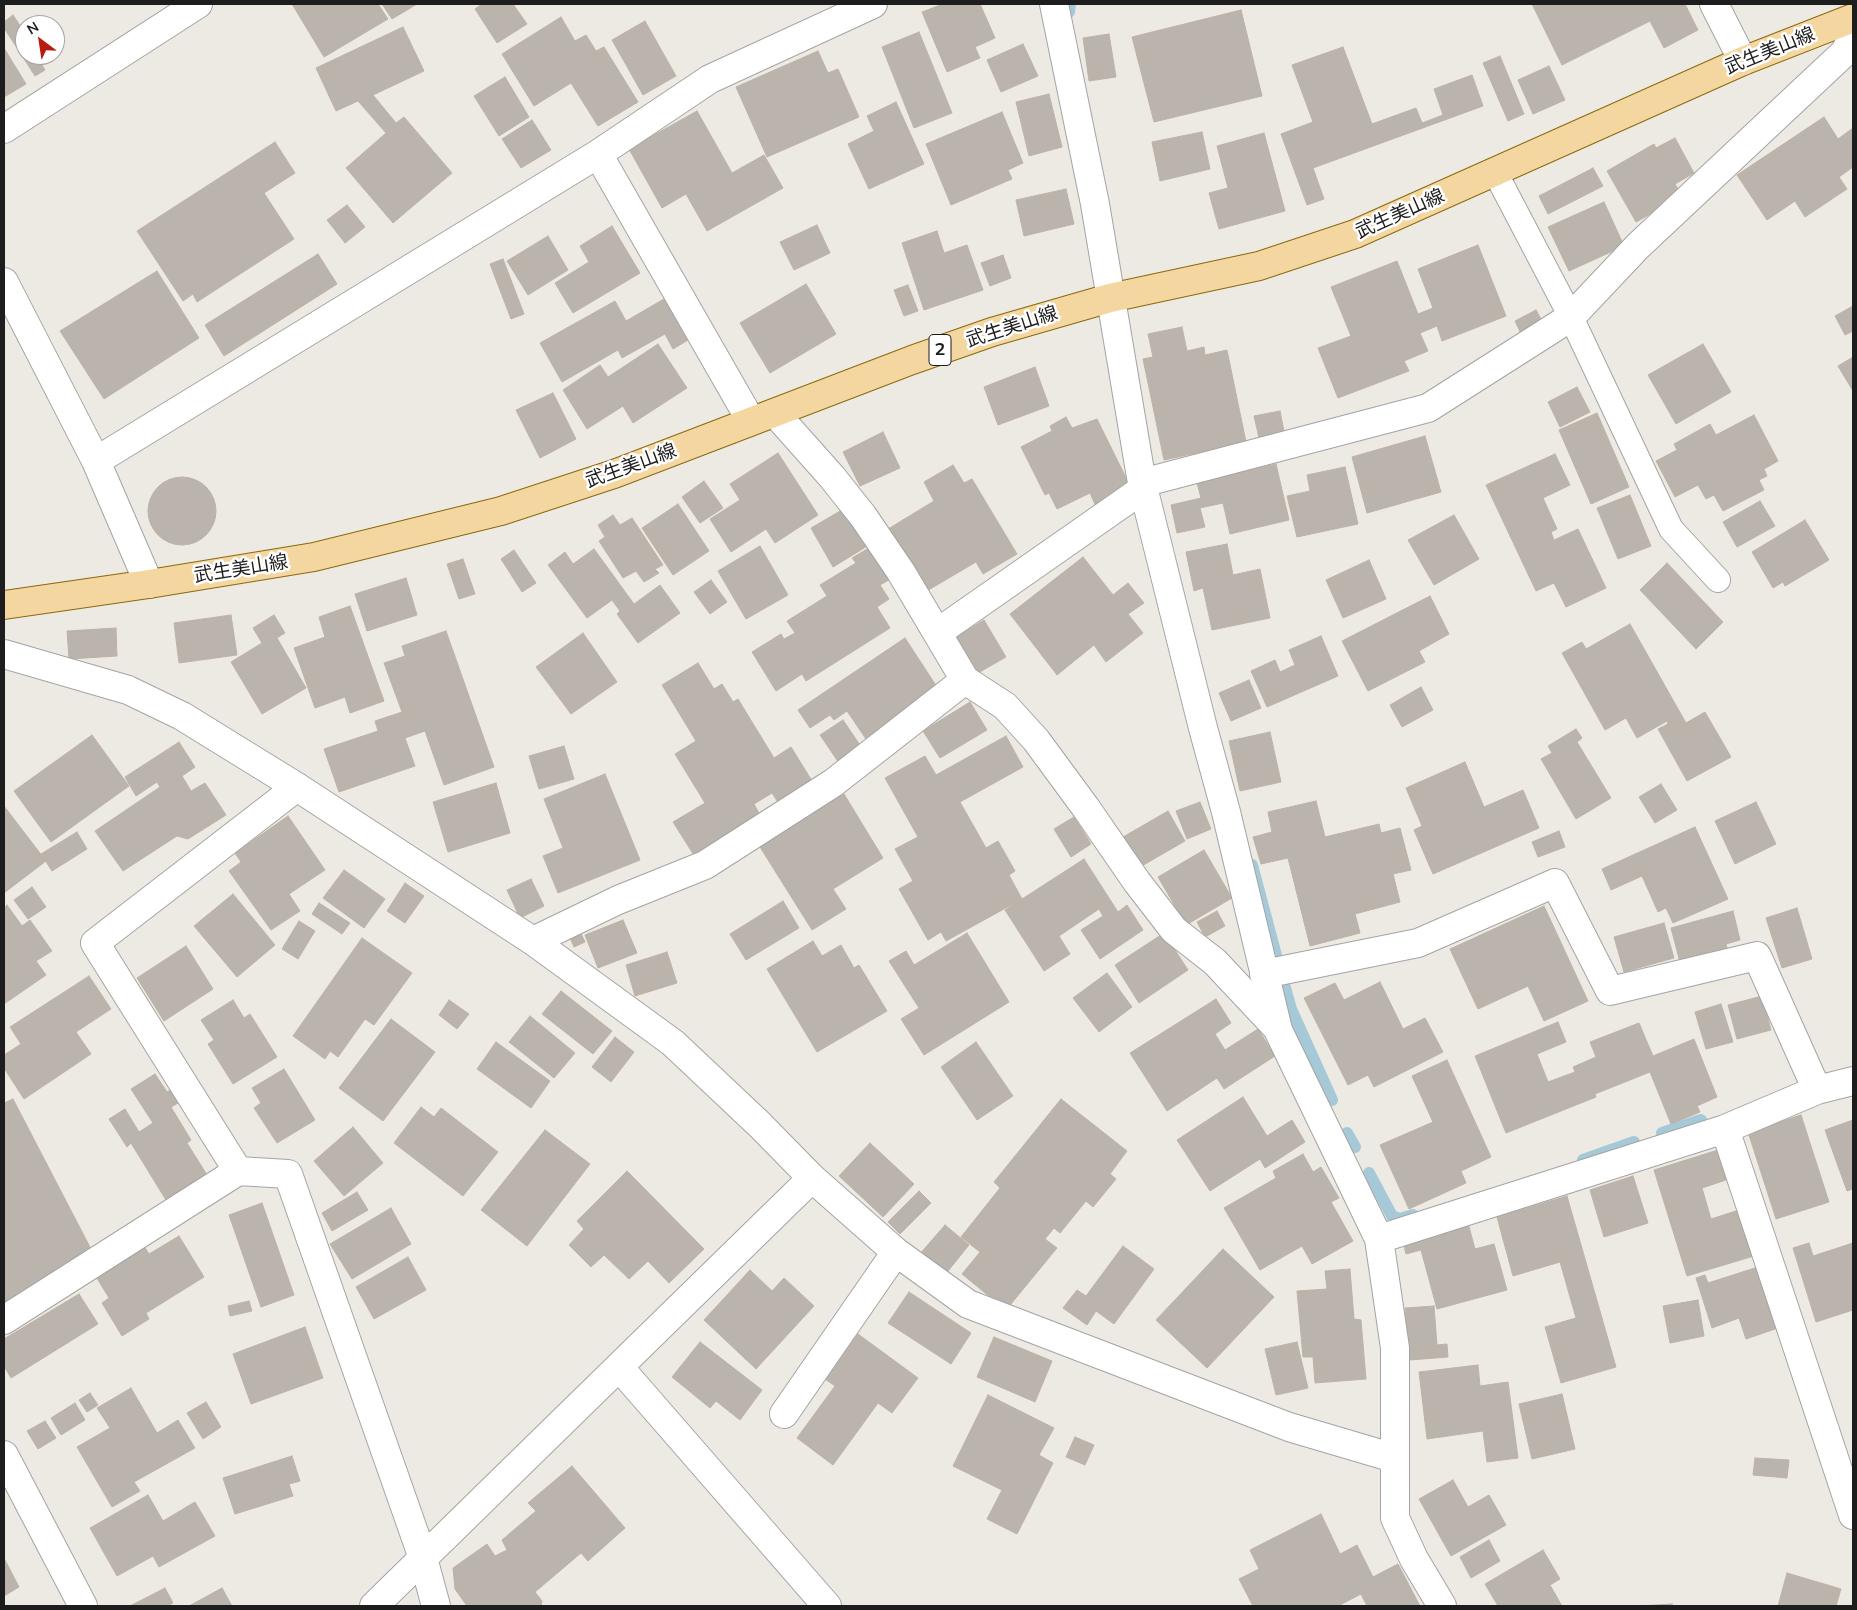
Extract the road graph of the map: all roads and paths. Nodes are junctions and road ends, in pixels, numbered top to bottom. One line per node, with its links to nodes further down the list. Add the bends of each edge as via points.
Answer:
1 (198, 4): 8 (street)
2 (873, 4): 9 (street, via 710,79)
3 (1714, 4): 7 (street)
4 (1055, 5): 12 (street, via 1095,204)
5 (1853, 18): 7 (main road, 武生美山線 / 2)
6 (1851, 51): 13 (street, via 1638,246)
7 (1743, 61): 10 (main road, 武生美山線 / 2)
8 (4, 129)
9 (598, 154): 14 (street); 15 (street)
10 (1495, 172): 12 (main road, 武生美山線 / 2, via 1355,234 1259,266); 13 (lane)
11 (4, 282): 15 (street)
12 (1110, 298): 14 (main road, 武生美山線 / 2, via 992,332); 16 (street)
13 (1571, 316): 16 (street, via 1428,408); 17 (lane, via 1671,529)
14 (763, 417): 18 (main road, 武生美山線 / 2, via 614,474 501,510 314,557); 20 (street, via 832,477 901,572)
15 (96, 461): 18 (street)
16 (1143, 486): 20 (street); 25 (street)
17 (1718, 580)
18 (149, 584): 19 (main road, 武生美山線 / 2)
19 (4, 605)
20 (937, 633): 22 (street)
21 (4, 654): 23 (street, via 128,690 182,716)
22 (965, 680): 24 (street, via 833,783 705,865 618,900); 26 (street, via 1005,706 1036,740 1174,930 1215,962)
23 (298, 787): 24 (street); 30 (street, via 95,943)
24 (534, 941): 31 (street, via 673,1043)
25 (1264, 974): 26 (street); 28 (street, via 1418,943 1555,883 1610,991 1756,956)
26 (1278, 1030): 32 (street)
27 (1853, 1081): 28 (street)
28 (1817, 1090): 29 (street)
29 (1724, 1129): 32 (street); 39 (street)
30 (238, 1171): 34 (street); 40 (street, via 288,1174)
31 (812, 1178): 33 (street); 35 (street)
32 (1379, 1239): 38 (street, via 1395,1348)
33 (896, 1252): 36 (street); 38 (street, via 968,1304 1288,1427)
34 (4, 1320)
35 (619, 1367): 40 (street); 44 (street)
36 (784, 1414)
37 (4, 1455): 41 (street)
38 (1394, 1458): 45 (street, via 1395,1518 1414,1560)
39 (1853, 1515)
40 (423, 1558): 42 (street); 43 (street)
41 (83, 1606)
42 (374, 1606)
43 (436, 1606)
44 (828, 1606)
45 (1442, 1606)

